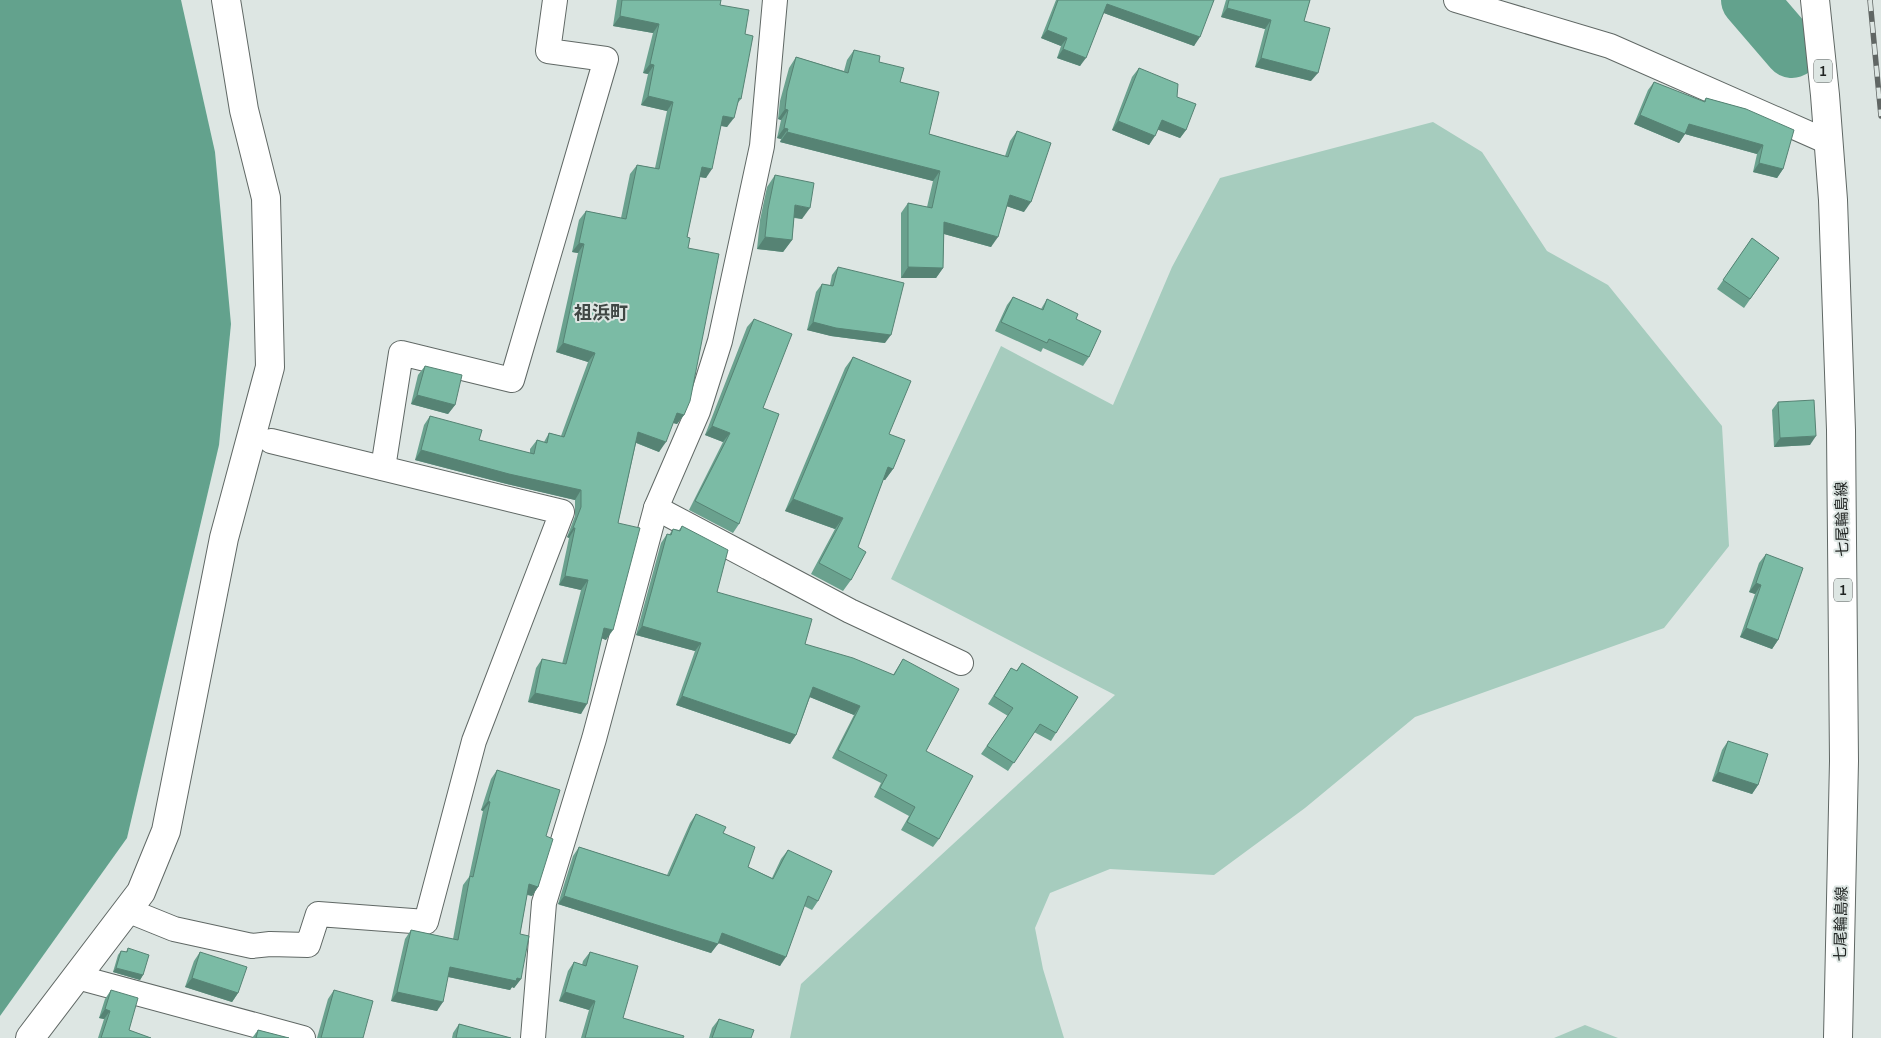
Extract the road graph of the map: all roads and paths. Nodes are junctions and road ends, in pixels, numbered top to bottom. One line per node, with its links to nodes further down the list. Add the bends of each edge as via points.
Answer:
1 (226, 0): 11 (street, via 244,110 266,198 270,367 224,538 166,831 141,892)
2 (555, 0): 8 (street, via 548,51 606,59 512,380 401,353)
3 (775, 0): 9 (street, via 762,146 720,341 698,412)
4 (1456, 0): 6 (street, via 1610,46)
5 (1815, 0): 6 (street, 七尾輪島線 / 1)
6 (1828, 142): 16 (street, 七尾輪島線 / 1, via 1835,235 1841,460 1844,761)
7 (271, 441): 8 (street)
8 (383, 468): 11 (street, via 562,512 474,741 426,922 318,914 308,945 252,946 174,929)
9 (656, 508): 10 (street, via 850,611); 15 (street, via 594,739 544,903)
10 (961, 663)
11 (126, 910): 12 (street)
12 (77, 977): 13 (street); 14 (street)
13 (30, 1038)
14 (303, 1038)
15 (533, 1038)
16 (1838, 1038)

